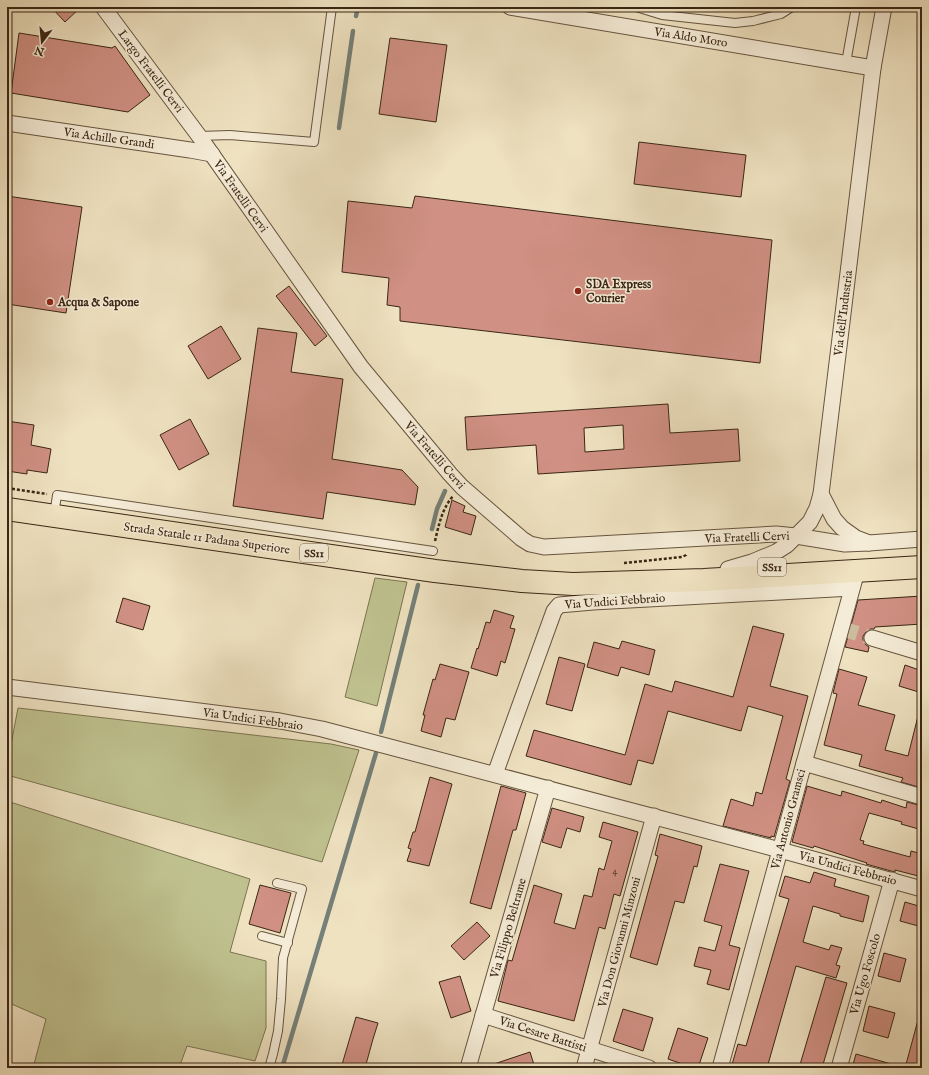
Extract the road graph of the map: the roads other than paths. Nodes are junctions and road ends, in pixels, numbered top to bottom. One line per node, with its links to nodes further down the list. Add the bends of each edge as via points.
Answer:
1 (103, 7): 11 (street, Largo Fratelli Cervi)
2 (332, 7): 11 (lane, via 314,142 230,135)
3 (510, 7): 8 (street, Via Aldo Moro)
4 (636, 7): 5 (lane, via 662,15 735,23 781,14)
5 (792, 7)
6 (856, 7): 8 (lane)
7 (884, 7): 9 (street, Via dell'Industria)
8 (846, 63): 9 (street, Via Aldo Moro)
9 (873, 68): 13 (street, Via dell'Industria)
10 (7, 123): 12 (street, Via Achille Grandi)
11 (199, 136): 12 (street, Via Fratelli Cervi)
12 (212, 154): 16 (street, Via Fratelli Cervi, via 361,367 462,487 522,539 544,547 776,534)
13 (821, 494): 16 (street, Via dell'Industria, via 810,522); 18 (street, via 834,519 842,528)
14 (56, 505): 15 (main road, Strada Statale 11 Padana Superiore / SS11); 19 (lane); 24 (main road, Strada Statale 11 Padana Superiore / SS11, via 481,577 558,584)
15 (7, 508)
16 (796, 536): 18 (street, Via Fratelli Cervi, via 845,544); 22 (street, Via dell'Industria, via 776,552)
17 (922, 539): 18 (street, Via Fratelli Cervi)
18 (869, 543)
19 (433, 551)
20 (922, 557): 22 (main road, Strada Statale 11 Padana Superiore / SS11)
21 (922, 567): 23 (main road, Strada Statale 11 Padana Superiore / SS11)
22 (728, 569): 24 (main road, Strada Statale 11 Padana Superiore / SS11)
23 (854, 579): 24 (main road, Strada Statale 11 Padana Superiore / SS11); 28 (street, Via Antonio Gramsci); 29 (street, Via Undici Febbraio, via 559,605 554,611)
24 (623, 582)
25 (872, 638): 26 (street)
26 (922, 654)
27 (7, 687): 29 (street, Via Undici Febbraio, via 280,721)
28 (804, 763): 31 (street); 33 (street, Via Antonio Gramsci)
29 (495, 774): 30 (street, Via Undici Febbraio)
30 (548, 788): 32 (street, Via Undici Febbraio); 39 (street, Via Filippo Beltrame)
31 (922, 797)
32 (654, 816): 33 (street, Via Undici Febbraio); 40 (street, Via Don Giovanni Minzoni)
33 (780, 850): 34 (street, Via Undici Febbraio); 45 (street, Via Antonio Gramsci)
34 (892, 880): 36 (street, Via Undici Febbraio); 46 (street, Via Ugo Foscolo)
35 (277, 882): 38 (lane, via 302,889)
36 (922, 889)
37 (262, 936): 38 (lane)
38 (288, 943): 41 (lane, via 283,958 278,1030)
39 (483, 1015): 40 (street, Via Cesare Battisti); 42 (street, Via Filippo Beltrame)
40 (590, 1049): 43 (street, Via Don Giovanni Minzoni); 44 (street, Via Cesare Battisti)
41 (269, 1068)
42 (468, 1068)
43 (584, 1068)
44 (649, 1068)
45 (720, 1068)
46 (839, 1068)

